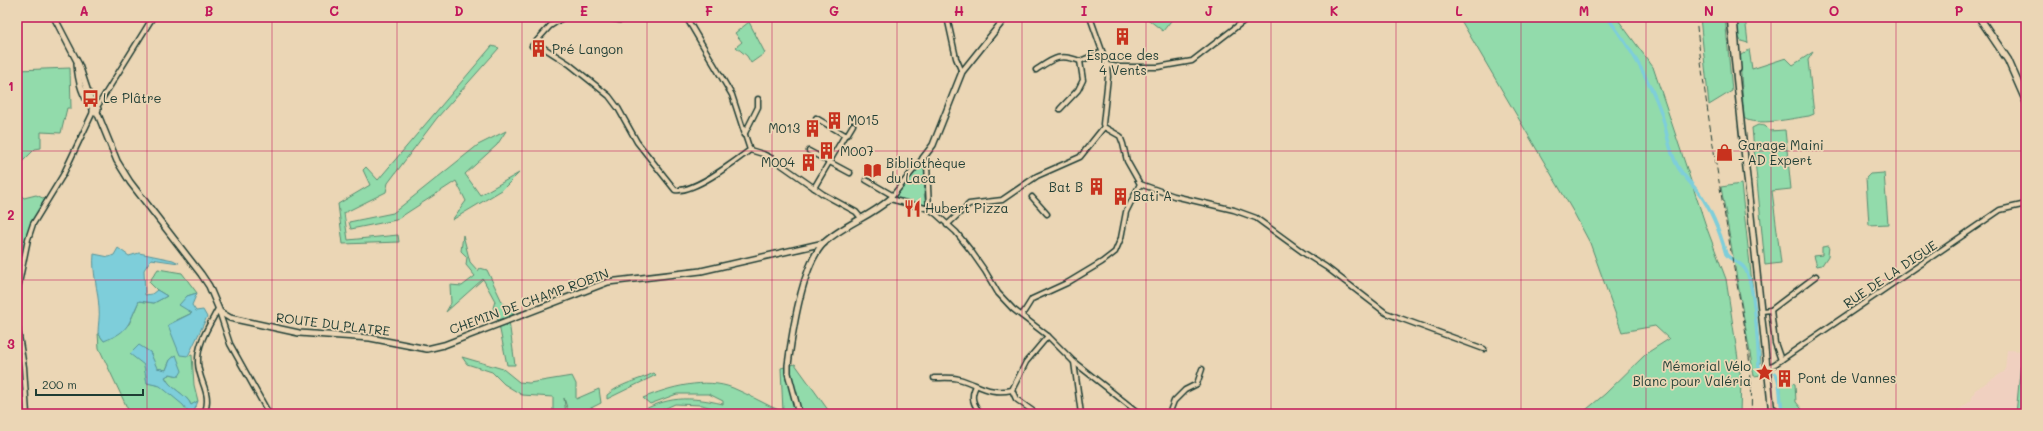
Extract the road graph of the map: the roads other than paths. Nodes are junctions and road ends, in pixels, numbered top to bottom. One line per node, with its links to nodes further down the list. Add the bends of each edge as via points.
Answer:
1 (54, 17): 22 (street, via 77,62 79,74)
2 (154, 17): 22 (street)
3 (564, 17): 29 (street, via 550,26 534,45 569,64 609,96 636,142 675,190 683,190 713,176)
4 (604, 17): 5 (street, via 620,20)
5 (635, 17)
6 (686, 17): 27 (street, via 729,89)
7 (947, 17): 18 (street, via 956,58)
8 (1006, 17): 18 (street)
9 (1090, 17): 14 (street)
10 (1249, 17): 16 (street, via 1192,61 1158,67 1119,68)
11 (1730, 17): 19 (street)
12 (1734, 17): 19 (street)
13 (1979, 17): 21 (highway, via 2008,60)
14 (1102, 52): 15 (street); 16 (street)
15 (1080, 61): 17 (street, via 1072,57 1059,57); 23 (street, via 1083,80 1078,90)
16 (1107, 65): 26 (street)
17 (1036, 70)
18 (962, 72): 31 (street, via 930,149)
19 (1738, 84): 49 (street)
20 (758, 99): 27 (street, via 758,107)
21 (2026, 101)
22 (95, 109): 46 (street, via 64,175 33,224); 48 (street, via 130,182 209,286)
23 (1060, 109)
24 (816, 118): 28 (street)
25 (853, 125): 28 (street, via 848,135)
26 (1104, 127): 35 (street, via 1120,136 1127,161); 43 (street, via 1080,157 1037,176 1002,200 969,204)
27 (744, 135): 29 (street)
28 (845, 135): 32 (street)
29 (750, 150): 36 (street, via 768,156)
30 (809, 151): 32 (street)
31 (923, 158): 37 (street); 40 (street, via 927,164)
32 (829, 161): 33 (street); 36 (street)
33 (850, 173)
34 (866, 180): 37 (street)
35 (1140, 184): 50 (street, via 1126,212 1121,238 1115,252 1067,283 1032,300); 54 (street, via 1256,218 1386,313)
36 (814, 188): 42 (street, via 856,212)
37 (891, 197): 40 (street); 42 (street, via 882,206)
38 (1032, 197): 41 (street)
39 (2026, 204): 55 (street, RUE DE LA DIGUE, via 2000,210)
40 (929, 209): 43 (street)
41 (1047, 214)
42 (860, 218): 44 (street)
43 (947, 225): 50 (street, via 971,251 998,293)
44 (824, 243): 53 (street, CHEMIN DE CHAMP ROBIN, via 700,271 608,282 444,344 427,349); 66 (street, via 805,279 790,354 788,373)
45 (1816, 276): 47 (street)
46 (17, 293)
47 (1771, 310): 49 (street); 55 (street, via 1775,343)
48 (219, 311): 53 (street, ROUTE DU PLATRE, via 230,318 299,333 370,338); 64 (street, via 202,338 198,352 198,365 208,398); 65 (street, via 230,344)
49 (1762, 311): 57 (street)
50 (1022, 315): 52 (street)
51 (17, 323): 63 (street, via 24,367)
52 (1048, 336): 56 (street); 61 (street, via 1020,371)
53 (408, 346)
54 (1484, 349)
55 (1781, 360): 57 (street, RUE DE LA DIGUE)
56 (1074, 362): 69 (street); 70 (street)
57 (1768, 367): 62 (street)
58 (1202, 369): 71 (street, via 1197,384 1185,390 1174,401)
59 (934, 378): 60 (street, via 957,379)
60 (976, 386): 61 (street, via 989,391); 67 (street, via 972,394 973,401)
61 (1012, 390): 68 (street, via 1016,398)
62 (1771, 408): 72 (street); 73 (street, via 1775,409)
63 (27, 414)
64 (204, 414)
65 (269, 414)
66 (799, 414)
67 (981, 414)
68 (1037, 414)
69 (1081, 414)
70 (1140, 414)
71 (1169, 414)
72 (1772, 414)
73 (1777, 414)

